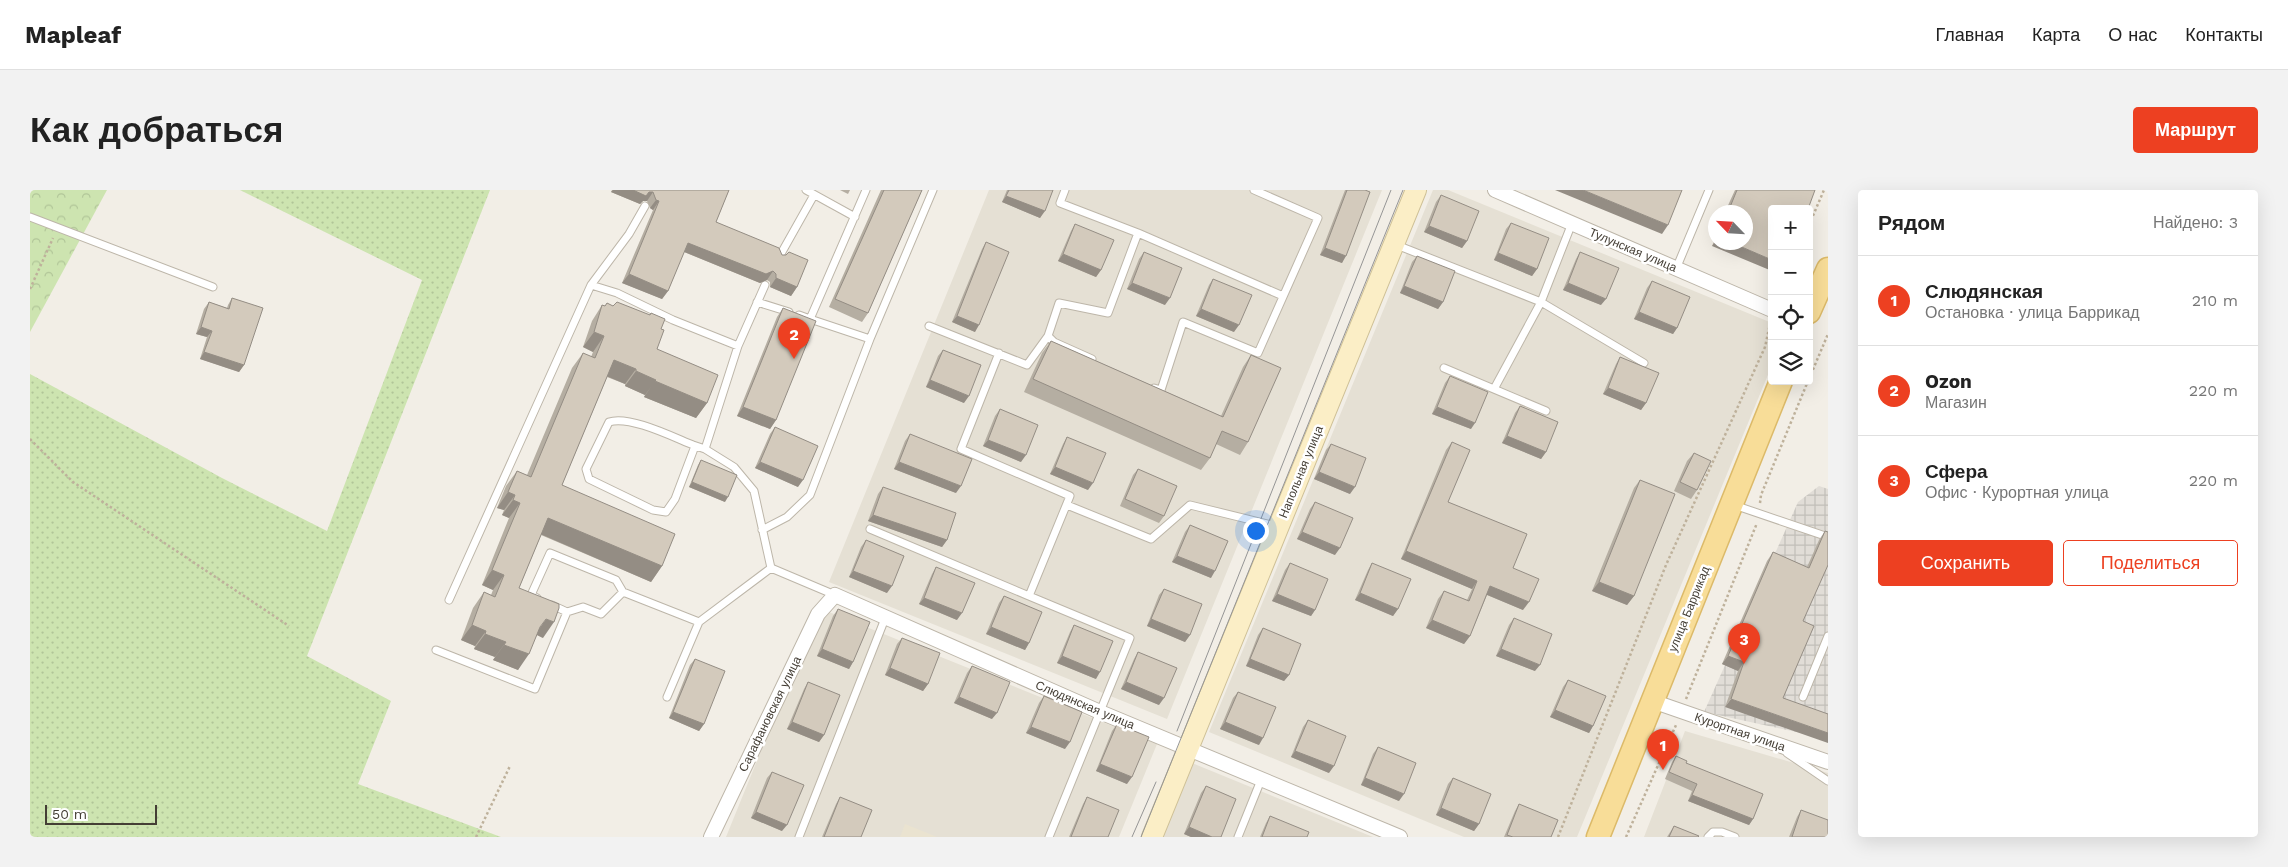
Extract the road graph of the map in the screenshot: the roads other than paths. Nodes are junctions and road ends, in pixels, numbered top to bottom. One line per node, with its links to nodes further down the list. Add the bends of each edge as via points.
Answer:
1 (806, 190): 9 (lane)
2 (866, 190): 11 (lane)
3 (933, 190): 30 (lane)
4 (1065, 190): 14 (lane, via 1060,203)
5 (1254, 190): 22 (lane, via 1318,218)
6 (1416, 190): 15 (street, Напольная улица)
7 (1495, 190): 13 (street, Тулунская улица)
8 (1709, 190): 17 (lane)
9 (814, 195): 11 (lane); 16 (lane)
10 (645, 206): 19 (lane, via 629,234)
11 (855, 217): 27 (lane)
12 (30, 218): 21 (lane)
13 (1572, 223): 17 (street, Тулунская улица); 24 (lane)
14 (1138, 233): 22 (lane); 29 (lane, via 1108,313 1059,303)
15 (1394, 244): 24 (lane); 44 (street, Напольная улица)
16 (778, 259)
17 (1676, 268): 26 (street, Тулунская улица)
18 (1828, 269): 25 (main road)
19 (591, 285): 31 (lane, via 617,293); 52 (lane)
20 (765, 285): 23 (lane)
21 (213, 287)
22 (1283, 296): 36 (lane, via 1258,352 1183,322 1161,390)
23 (758, 302): 27 (lane); 31 (lane)
24 (1541, 302): 34 (lane); 38 (lane)
25 (1813, 303)
26 (1768, 314)
27 (810, 318): 30 (lane)
28 (929, 326): 32 (lane)
29 (1048, 336): 32 (lane, via 1028,365); 33 (lane, via 1054,342)
30 (870, 339): 46 (lane, via 810,496 787,517)
31 (738, 346): 41 (lane)
32 (999, 353): 43 (lane, via 961,450 1070,496)
33 (1099, 362)
34 (1644, 363)
35 (1444, 368): 38 (lane)
36 (1143, 382)
37 (1779, 385): 42 (main road, улица Баррикад)
38 (1494, 388): 39 (lane)
39 (1546, 411)
40 (695, 446): 40 (lane, via 617,419 609,422 586,469 589,479 653,510 666,512 675,499); 41 (lane)
41 (705, 449): 46 (lane, via 734,467 754,491)
42 (1732, 504): 47 (lane); 60 (main road, улица Баррикад)
43 (1067, 505): 44 (lane, via 1151,539 1190,506); 51 (lane)
44 (1279, 526): 63 (street, Напольная улица)
45 (870, 529): 51 (lane)
46 (762, 530): 48 (lane)
47 (1828, 537)
48 (771, 568): 50 (lane, Слюдянская улица); 55 (lane)
49 (622, 592): 53 (lane, via 601,614 583,607); 53 (lane, via 616,580 550,553 532,595); 55 (lane)
50 (835, 595): 54 (street, Слюдянская улица); 67 (street, Сарафановская улица, via 818,614)
51 (1028, 596): 61 (lane, via 1130,638)
52 (449, 600)
53 (567, 612): 57 (lane, via 534,689)
54 (886, 616): 61 (street, Слюдянская улица); 68 (lane)
55 (699, 622): 59 (lane)
56 (1828, 636): 58 (lane)
57 (436, 650)
58 (1803, 697)
59 (667, 698)
60 (1652, 701): 62 (street, Курортная улица); 73 (main road, улица Баррикад)
61 (1100, 712): 63 (street, Слюдянская улица); 69 (lane)
62 (1775, 744): 64 (street, Курортная улица); 66 (lane)
63 (1189, 749): 65 (street, Слюдянская улица); 70 (street, Напольная улица)
64 (1828, 762)
65 (1261, 780): 71 (lane); 72 (street, Слюдянская улица)
66 (1828, 781)
67 (711, 837)
68 (799, 837)
69 (1050, 837)
70 (1152, 837)
71 (1238, 837)
72 (1400, 837)
73 (1598, 837)
74 (1708, 837): 75 (lane, via 1713,832 1722,832)
75 (1735, 837)

